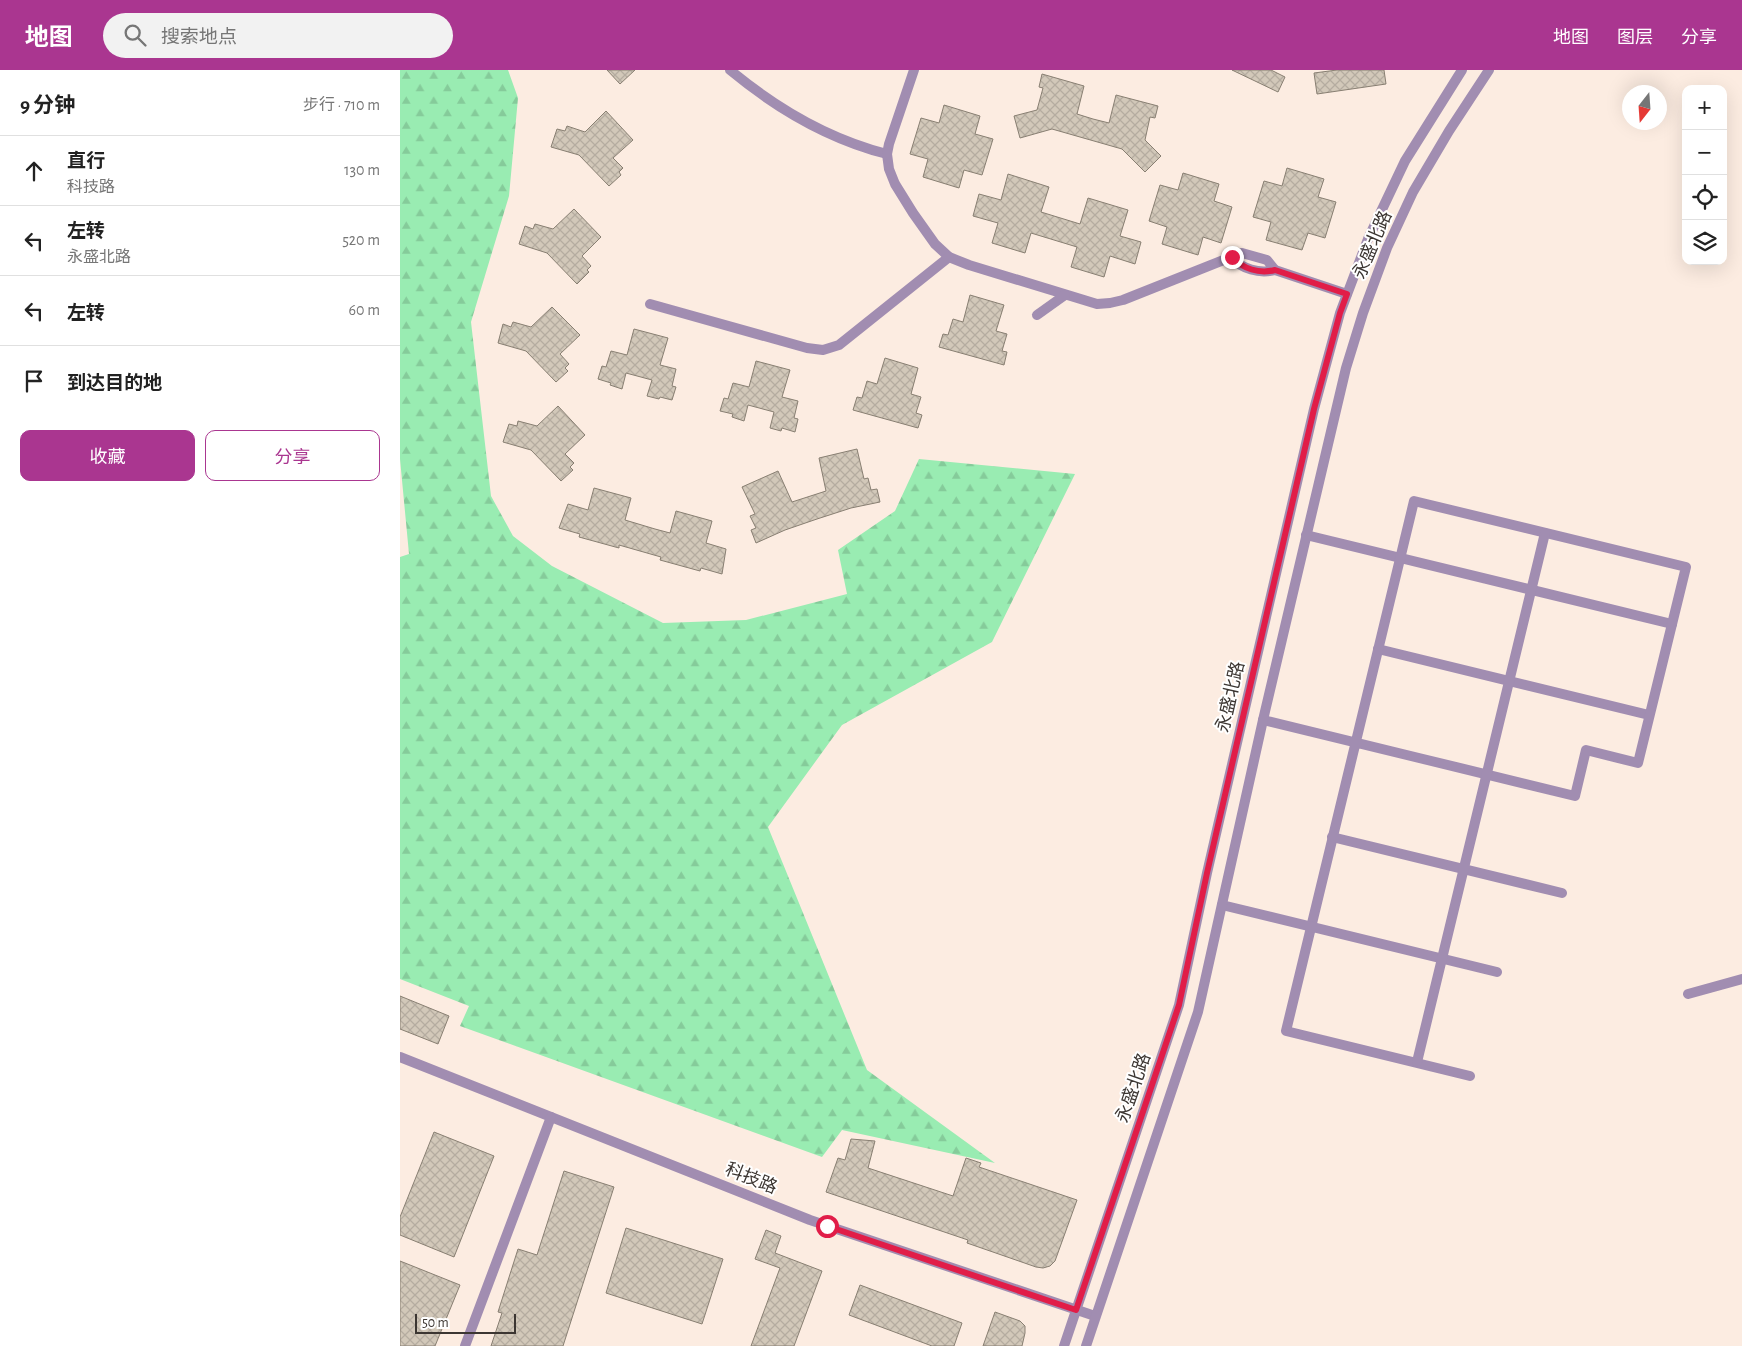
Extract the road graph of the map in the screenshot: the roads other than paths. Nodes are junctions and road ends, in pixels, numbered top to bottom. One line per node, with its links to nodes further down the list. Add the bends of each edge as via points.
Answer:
1 (730, 70): 5 (street, via 766,98 806,122 844,140)
2 (914, 70): 5 (street)
3 (1462, 70): 7 (street, 永盛北路, via 1405,161 1368,239)
4 (1489, 70): 12 (street, 永盛北路, via 1413,192 1387,248 1346,368)
5 (887, 154): 6 (street, via 895,184 935,244)
6 (949, 257): 8 (street); 9 (street, via 839,345 823,350)
7 (1347, 294): 8 (street, via 1275,270 1264,273 1239,264 1232,257 1123,300 1097,304); 35 (street, 永盛北路, via 1314,409 1179,1005)
8 (1065, 295): 10 (street)
9 (650, 304)
10 (1037, 315)
11 (1546, 533): 13 (street, via 1414,501); 14 (street); 15 (street, via 1686,567)
12 (1306, 535): 13 (street); 19 (street, 永盛北路)
13 (1400, 558): 14 (street); 16 (street)
14 (1532, 590): 15 (street); 17 (street)
15 (1672, 624): 18 (street)
16 (1378, 649): 17 (street); 20 (street)
17 (1509, 681): 18 (street); 21 (street)
18 (1650, 716): 21 (street, via 1638,763 1586,750 1575,796)
19 (1263, 720): 20 (street); 25 (street, 永盛北路)
20 (1356, 742): 21 (street); 22 (street)
21 (1487, 774): 23 (street)
22 (1332, 837): 23 (street); 26 (street)
23 (1464, 869): 24 (street); 27 (street)
24 (1562, 893)
25 (1222, 905): 26 (street); 36 (street, 永盛北路, via 1198,1012)
26 (1311, 927): 27 (street); 32 (street, via 1286,1030)
27 (1442, 959): 28 (street); 32 (street)
28 (1497, 972)
29 (1742, 979): 30 (street)
30 (1688, 994)
31 (400, 1057): 34 (street, 科技路)
32 (1416, 1062): 33 (street)
33 (1470, 1076)
34 (550, 1117): 35 (street, 科技路, via 810,1220); 37 (street)
35 (1076, 1310): 36 (street, 科技路); 38 (street, 永盛北路)
36 (1096, 1316): 39 (street, 永盛北路)
37 (465, 1346)
38 (1064, 1346)
39 (1086, 1346)

